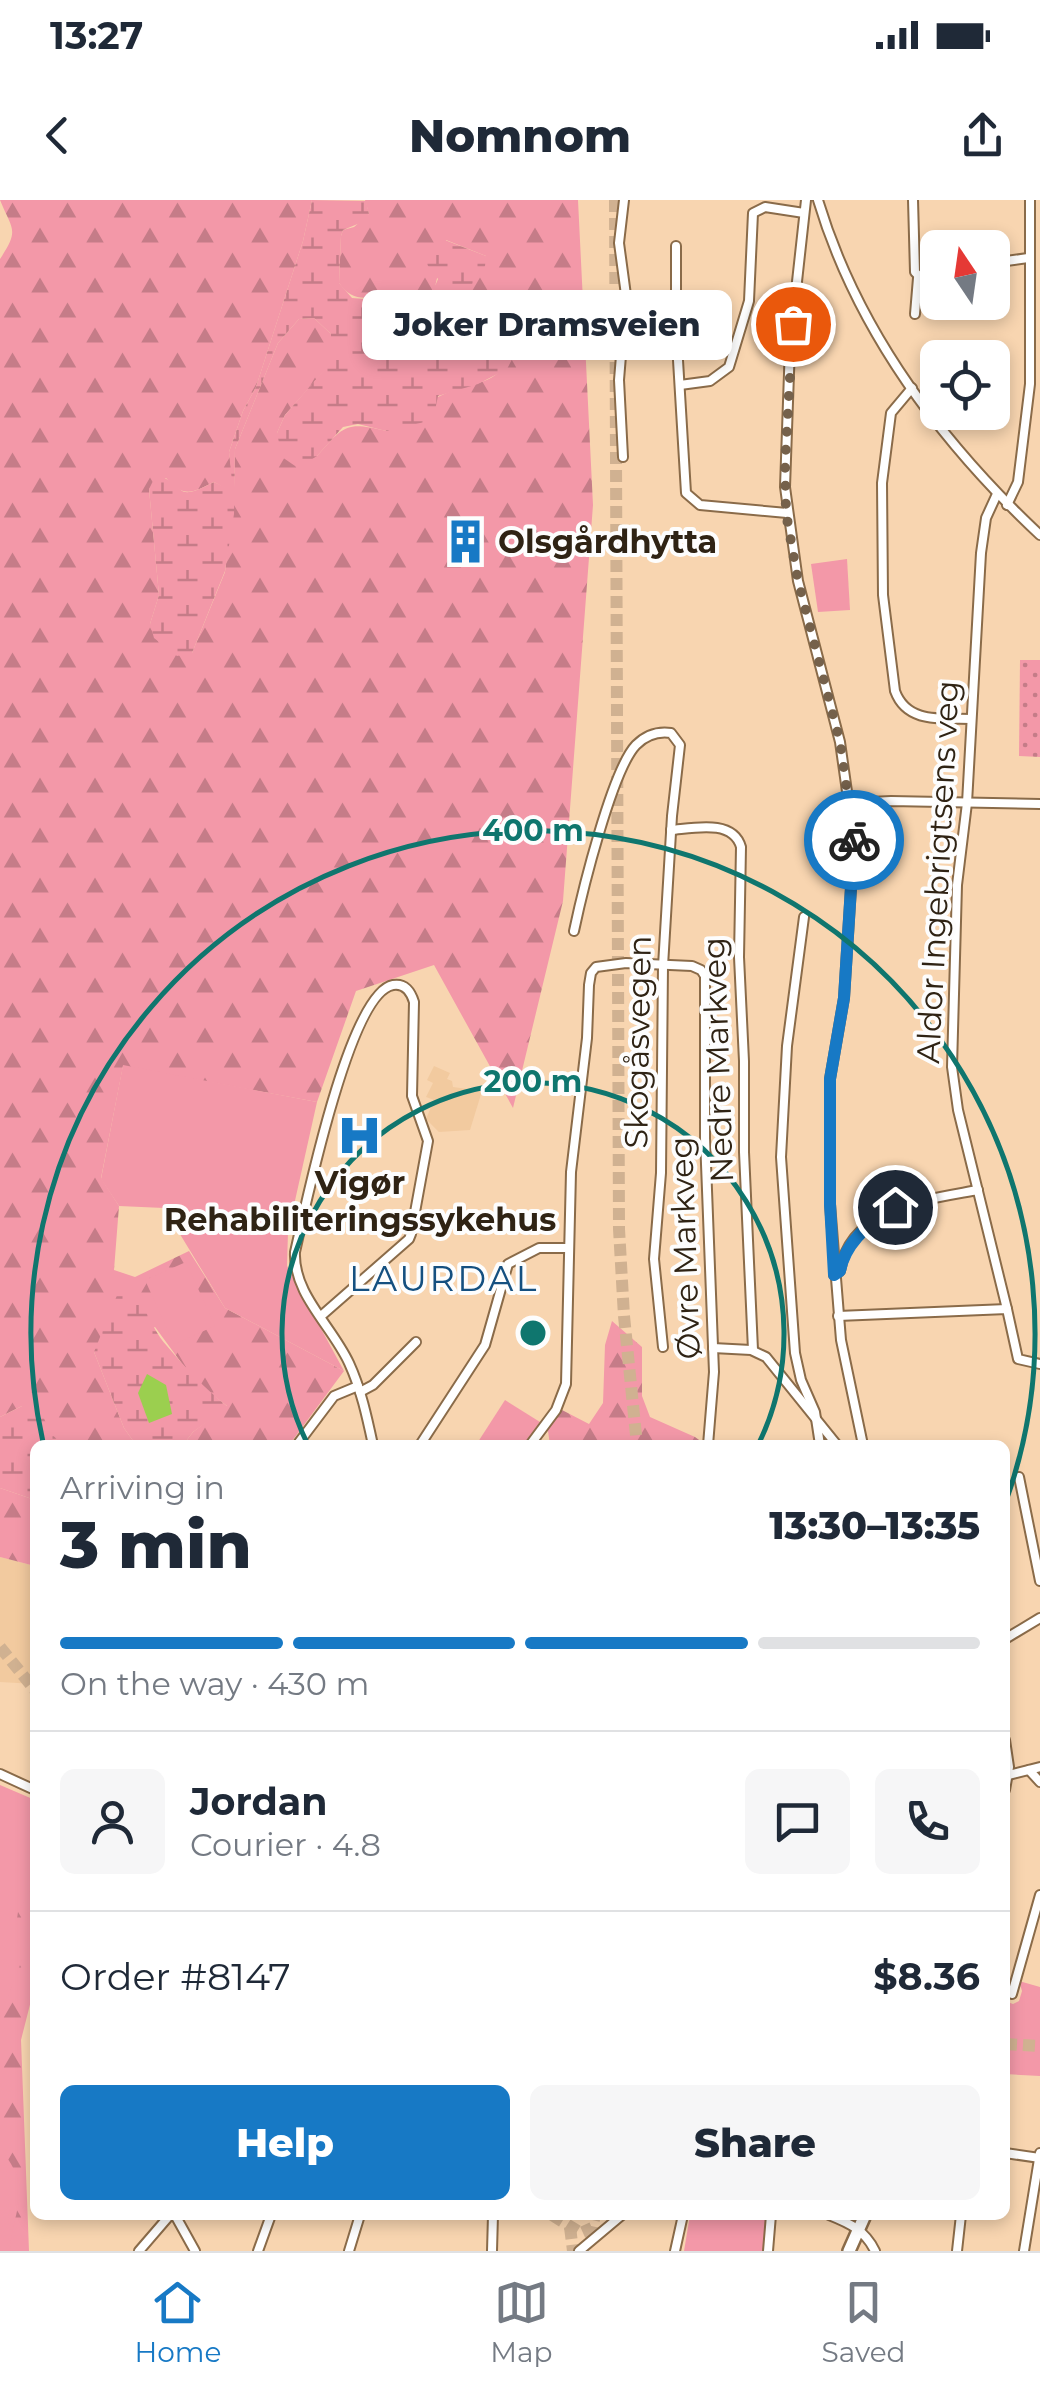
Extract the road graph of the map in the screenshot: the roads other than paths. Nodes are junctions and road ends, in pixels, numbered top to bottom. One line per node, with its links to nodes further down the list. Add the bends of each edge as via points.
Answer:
1 (624, 200): 11 (street, via 619,254)
2 (806, 200): 6 (street)
3 (818, 200): 15 (street, via 845,273)
4 (912, 200): 10 (street)
5 (1030, 200): 8 (street)
6 (804, 213): 14 (street, via 765,207 753,214 749,301 729,367 710,380); 19 (street, via 788,369)
7 (676, 246): 13 (street)
8 (1028, 258): 9 (street); 18 (street, via 1030,384 1018,482)
9 (1010, 260)
10 (918, 278): 12 (street)
11 (626, 299): 13 (street); 16 (street, via 619,380)
12 (916, 314)
13 (676, 327): 14 (street)
14 (680, 384): 19 (street, via 688,496 704,506)
15 (912, 388): 17 (street); 21 (street, via 891,412 882,483 883,595 894,683 911,714)
16 (623, 457)
17 (997, 494): 18 (street); 21 (street, Aldor Ingebrigtsens veg, via 984,526)
18 (1007, 505): 20 (street)
19 (786, 513): 22 (street)
20 (1040, 535)
21 (970, 719): 23 (street, Aldor Ingebrigtsens veg)
22 (850, 803): 23 (street); 31 (street, via 854,857 847,962 830,1089)
23 (966, 803): 24 (street); 29 (street, Aldor Ingebrigtsens veg, via 952,1067)
24 (1040, 804)
25 (671, 830): 27 (street, Skogåsvegen, via 680,745 666,732 648,736 626,760); 28 (street, Skogåsvegen); 38 (street, Nedre Markveg, via 729,831 741,848)
26 (804, 917): 41 (street, via 780,1174 795,1353)
27 (574, 931)
28 (662, 966): 30 (street, via 603,965 591,973); 36 (street, Skogåsvegen, via 654,1259); 37 (street, Øvre Markveg, via 697,967 704,976)
29 (978, 1190): 31 (street, via 888,1212 846,1249); 32 (street, Aldor Ingebrigtsens veg)
30 (570, 1248): 44 (street, via 539,1248 508,1264 485,1346); 45 (street, via 566,1384)
31 (834, 1275): 34 (street)
32 (1007, 1309): 34 (street); 39 (street, Aldor Ingebrigtsens veg, via 1018,1359)
33 (321, 1316): 33 (street, via 296,1269 298,1238 352,1043 372,1000 395,984 414,1002 412,1088 428,1142 409,1239); 40 (street)
34 (838, 1316): 49 (street)
35 (416, 1342): 40 (street, via 373,1385)
36 (663, 1347)
37 (714, 1348): 38 (street); 46 (street, Øvre Markveg)
38 (753, 1350): 41 (street, via 771,1361)
39 (1040, 1364)
40 (359, 1389): 42 (street, via 334,1396); 43 (street)
41 (816, 1418): 47 (street); 48 (street)
42 (301, 1440)
43 (373, 1440)
44 (423, 1440)
45 (534, 1440)
46 (708, 1440)
47 (819, 1440)
48 (833, 1440)
49 (862, 1440)
50 (1019, 1477): 51 (street)
51 (1040, 1582)
52 (1040, 1618): 53 (street)
53 (1010, 1636)
54 (1040, 1767): 55 (street)
55 (1029, 1770): 57 (street); 58 (street)
56 (0, 1774): 59 (street)
57 (1010, 1775)
58 (1040, 1782)
59 (30, 1788)
60 (1040, 1895): 61 (street)
61 (1012, 1994)
62 (1010, 2154): 63 (street)
63 (1040, 2157): 77 (street)
64 (167, 2220): 78 (street)
65 (176, 2220): 79 (street)
66 (269, 2220): 80 (street)
67 (358, 2220): 81 (street)
68 (493, 2220): 82 (street)
69 (616, 2220): 83 (street)
70 (681, 2220): 84 (street)
71 (771, 2220): 85 (street)
72 (839, 2220): 75 (street)
73 (862, 2220): 75 (street)
74 (961, 2220): 88 (street)
75 (858, 2229): 86 (street); 87 (street)
76 (1040, 2244): 77 (street)
77 (1025, 2247)
78 (139, 2251)
79 (195, 2251)
80 (258, 2251)
81 (349, 2251)
82 (492, 2251)
83 (579, 2251)
84 (675, 2251)
85 (768, 2251)
86 (849, 2251)
87 (875, 2251)
88 (957, 2251)

